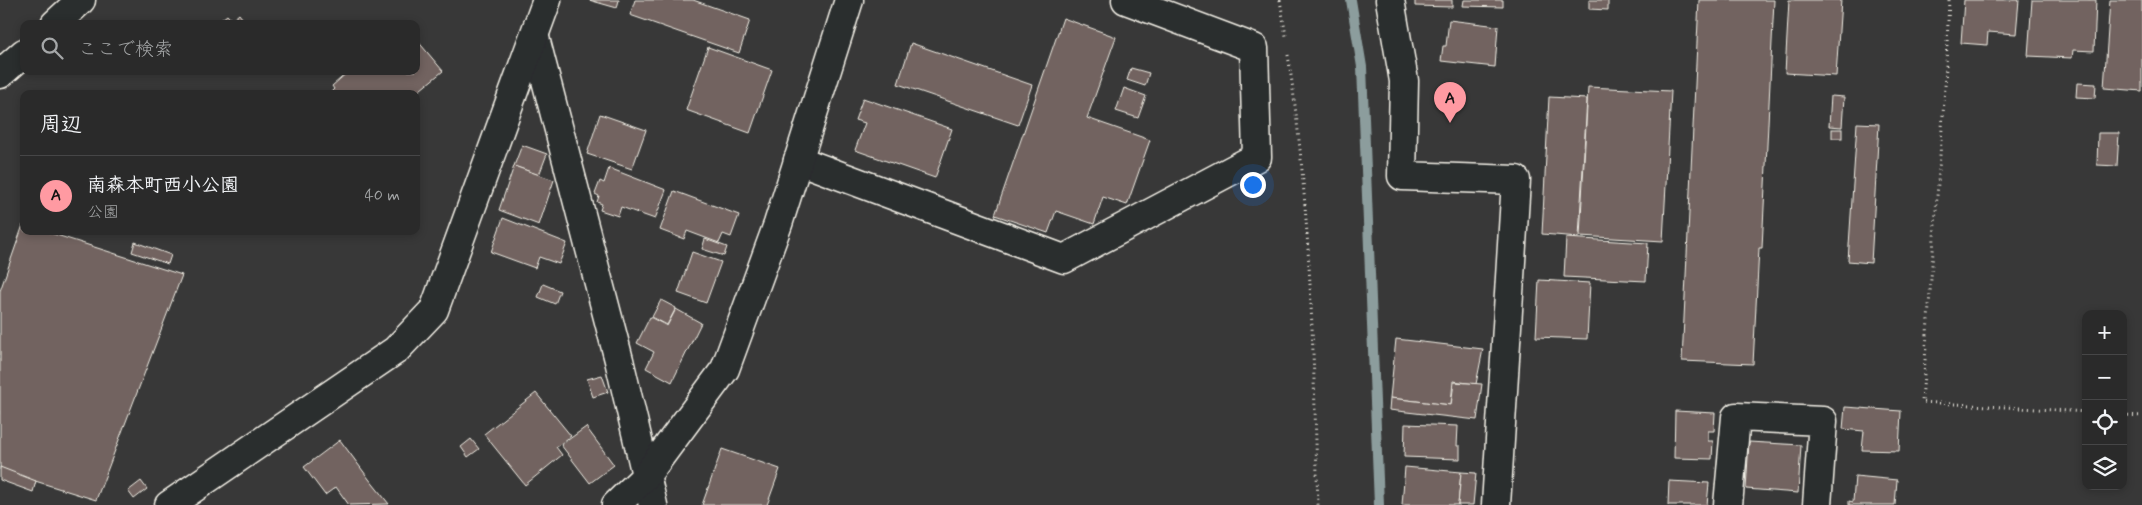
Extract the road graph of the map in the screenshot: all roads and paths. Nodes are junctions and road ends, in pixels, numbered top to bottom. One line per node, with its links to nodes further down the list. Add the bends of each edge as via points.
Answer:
1 (81, 0): 8 (main road)
2 (547, 0): 9 (main road)
3 (849, 0): 14 (main road)
4 (1126, 0): 14 (main road, via 1254,48 1256,156 1064,259)
5 (1280, 0): 10 (path)
6 (1390, 0): 23 (main road, via 1404,81 1402,176 1516,180)
7 (1948, 0): 15 (path, via 1945,87 1922,402)
8 (59, 20)
9 (535, 38): 18 (main road, via 620,360); 19 (main road, via 434,310 396,350)
10 (1286, 38)
11 (1287, 47): 22 (path, via 1299,122 1309,245)
12 (20, 56): 13 (main road)
13 (0, 74)
14 (798, 160): 18 (main road, via 778,224 724,369)
15 (2082, 412)
16 (2127, 415): 17 (path)
17 (2142, 416)
18 (645, 477): 20 (main road); 21 (main road)
19 (169, 505)
20 (616, 505)
21 (653, 505)
22 (1318, 505)
23 (1496, 505)
24 (1728, 505): 25 (main road, via 1736,417 1823,421)
25 (1817, 505)

